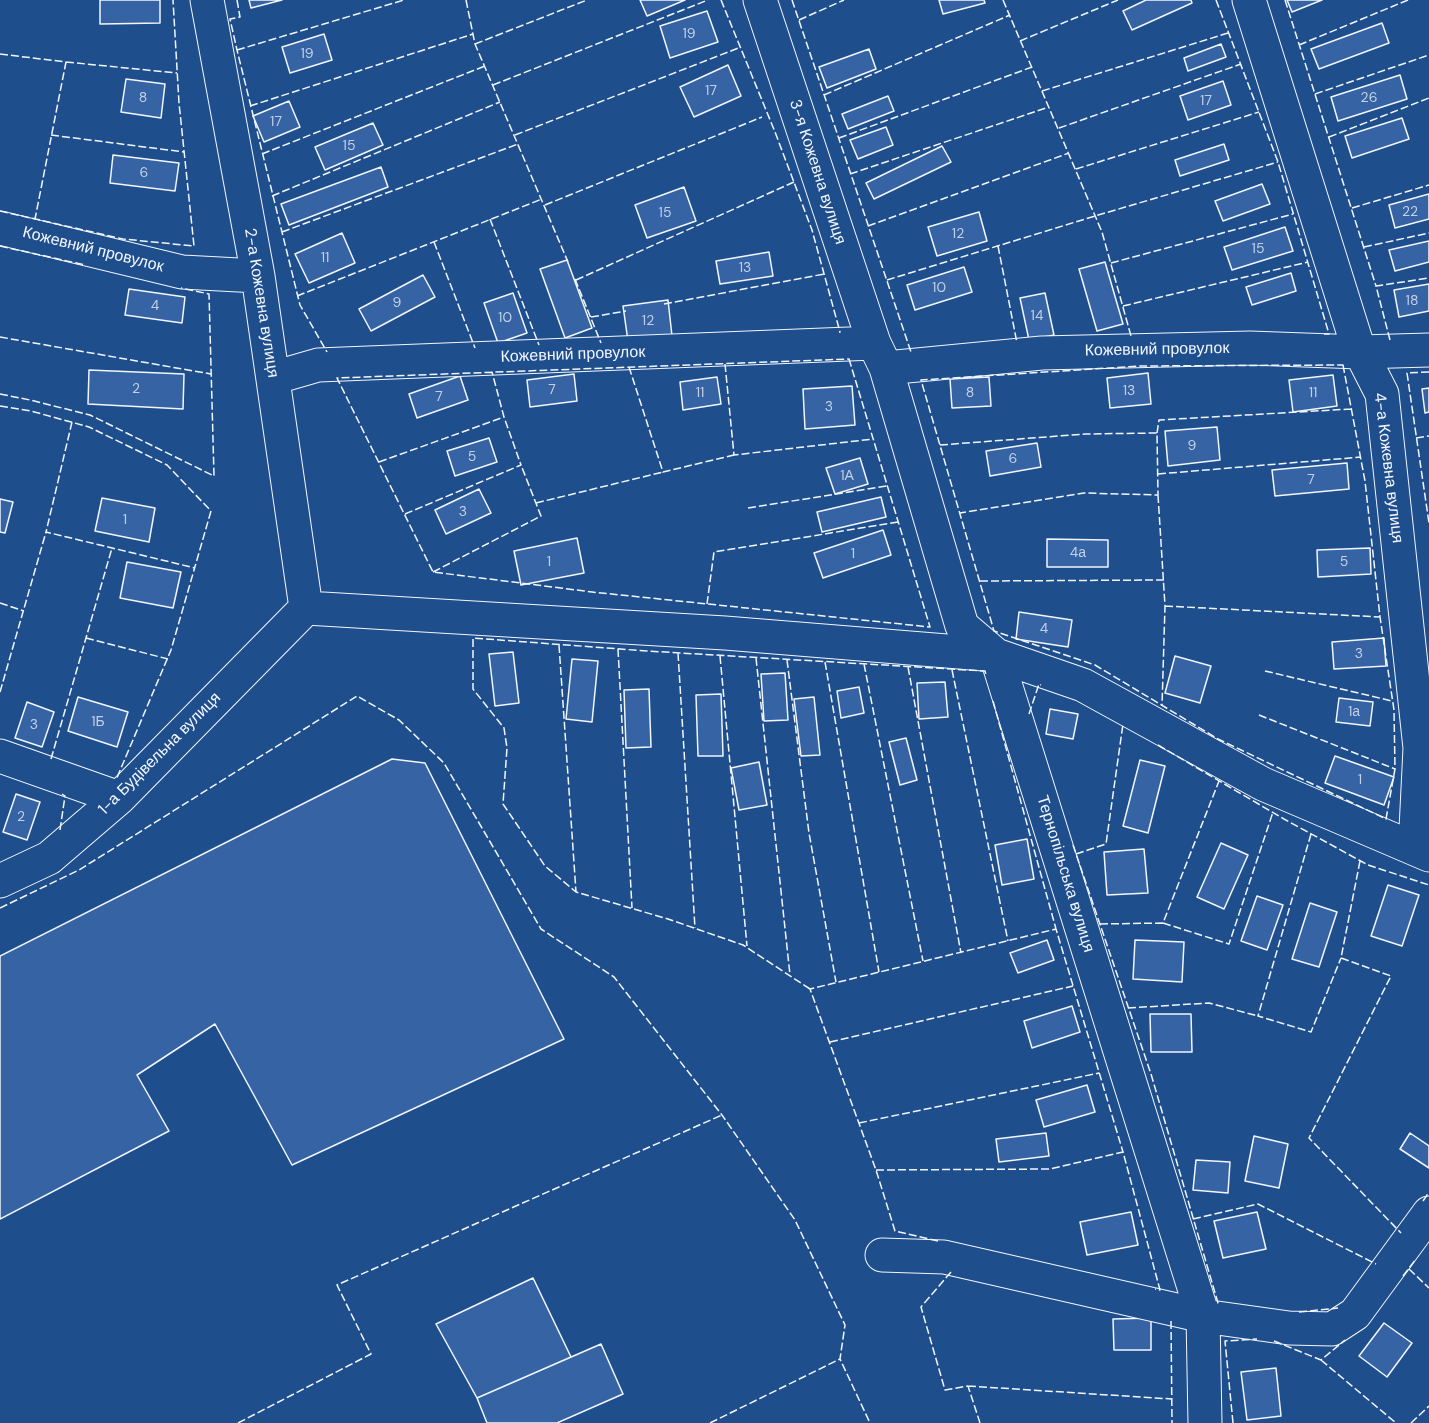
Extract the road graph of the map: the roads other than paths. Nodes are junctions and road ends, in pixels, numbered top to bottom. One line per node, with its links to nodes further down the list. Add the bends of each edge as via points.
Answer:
1 (207, 0): 5 (street, 2-а Кожевна вулиця)
2 (760, 0): 8 (street, 3-я Кожевна вулиця)
3 (1249, 0): 7 (street, 4-а Кожевна вулиця)
4 (0, 228): 5 (street, Кожевний провулок, via 182,272)
5 (258, 276): 9 (street, 2-а Кожевна вулиця)
6 (1429, 350): 7 (street, Кожевний провулок)
7 (1360, 352): 8 (street, Кожевний провулок, via 1250,348); 14 (street, 4-а Кожевна вулиця, via 1382,394 1420,748)
8 (880, 355): 9 (street, Кожевний провулок, via 318,365); 11 (street, via 962,626)
9 (273, 378): 10 (street, 2-а Кожевна вулиця)
10 (306, 608): 11 (street, via 724,633); 13 (street, 1-а Будівельна вулиця)
11 (996, 655): 14 (street, via 1083,685 1263,784); 18 (street, Тернопільська вулиця)
12 (0, 756): 13 (street)
13 (119, 798): 15 (street, 1-а Будівельна вулиця, via 49,858)
14 (1422, 852)
15 (0, 881)
16 (1429, 1213): 18 (street, via 1355,1314 1332,1329 1289,1328)
17 (882, 1255): 18 (street, via 944,1257)
18 (1203, 1316): 19 (street, Тернопільська вулиця)
19 (1205, 1423)

